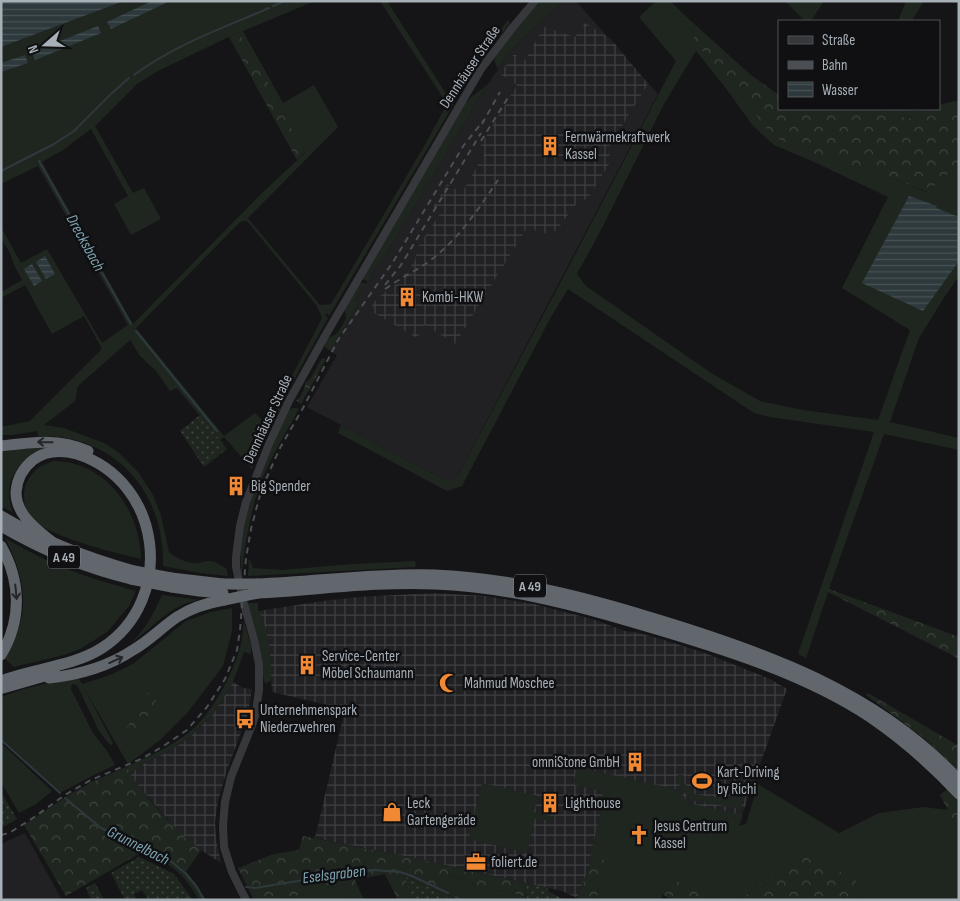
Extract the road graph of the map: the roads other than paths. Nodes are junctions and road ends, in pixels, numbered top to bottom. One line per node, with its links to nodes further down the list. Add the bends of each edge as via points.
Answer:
1 (535, 1): 16 (street, Dennhäuser Straße, via 471,85 329,329 289,401 246,502 236,567 259,664 260,690 252,725 230,777 222,826 224,847 232,872)
2 (1, 446): 11 (highway, one-way to 2, via 96,659 115,647 132,629 146,607 157,578 157,541 140,495 126,477 100,456 73,445 54,442)
3 (1, 516): 5 (highway, A 49)
4 (1, 526): 7 (highway, A 49, via 65,558 107,573)
5 (52, 542): 7 (highway, A 49); 12 (highway, via 29,523 20,510 17,484 26,466 39,456 52,452 84,456 122,483 146,523 150,566 145,592 127,625 102,648 74,661)
6 (1, 546): 9 (highway, one-way to 9, via 12,569 17,601 14,625)
7 (133, 575): 8 (highway, A 49, bridge)
8 (224, 592): 10 (highway, A 49, bridge, via 378,584 481,587 541,597 627,620); 11 (highway, one-way to 8, via 86,671 116,660 182,614)
9 (1, 655)
10 (803, 676): 14 (highway, A 49, via 849,694 896,726); 15 (highway, A 49, via 893,734)
11 (35, 679): 13 (highway)
12 (1, 681)
13 (1, 688)
14 (959, 780)
15 (959, 794)
16 (246, 900)

